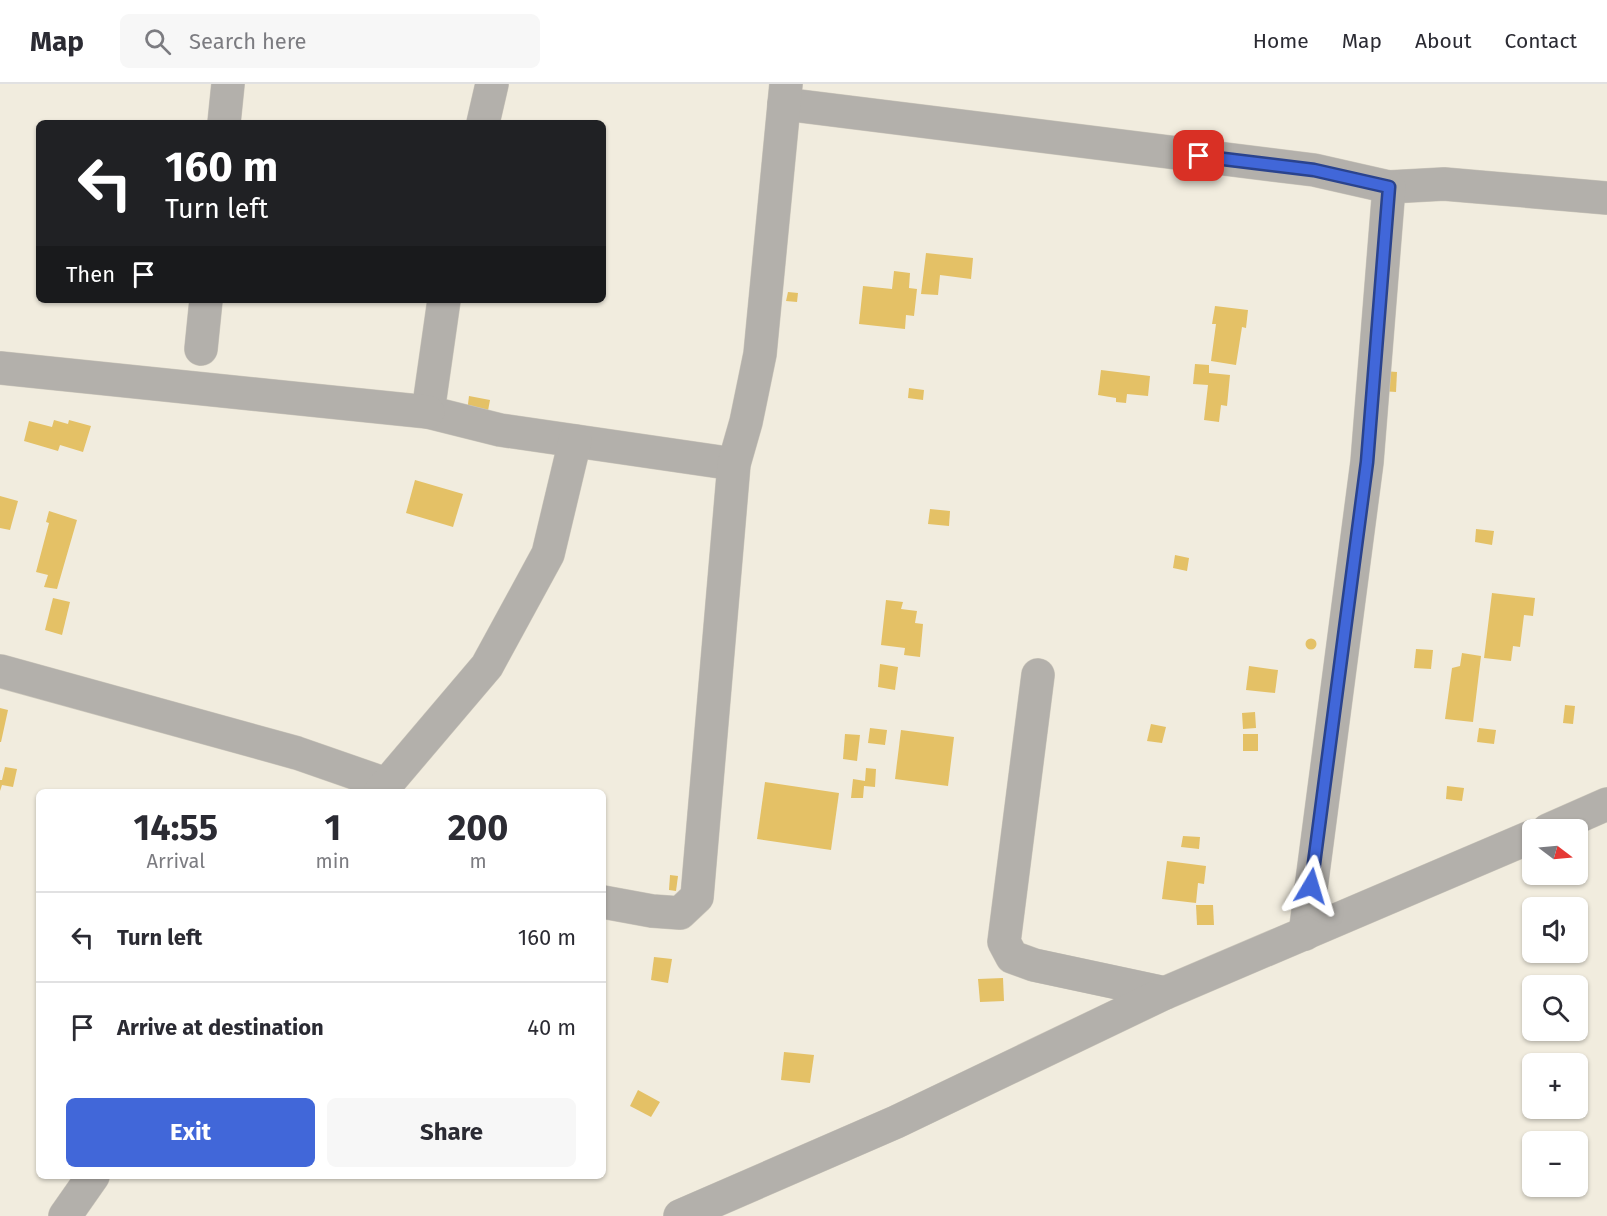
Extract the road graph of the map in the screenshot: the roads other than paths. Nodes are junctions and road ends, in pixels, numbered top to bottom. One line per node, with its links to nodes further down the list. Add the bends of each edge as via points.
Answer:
1 (228, 84): 4 (street)
2 (492, 84): 5 (street)
3 (785, 94): 6 (street, via 1314,170); 14 (street, via 760,354)
4 (224, 120)
5 (484, 120)
6 (1389, 187): 7 (street, via 1444,184); 22 (street, via 1367,462)
7 (1607, 198)
8 (206, 303): 10 (street)
9 (444, 303): 12 (street)
10 (201, 349)
11 (0, 368): 12 (street)
12 (428, 412): 13 (street, via 500,430)
13 (575, 441): 14 (street); 17 (street, via 548,554 487,666)
14 (734, 464): 21 (street, via 697,897 680,913)
15 (0, 671): 17 (street, via 297,753)
16 (1038, 675): 23 (street, via 1004,942 1012,957 1034,965)
17 (383, 788)
18 (1607, 804): 19 (street)
19 (1573, 819)
20 (1522, 841): 22 (street)
21 (606, 902)
22 (1305, 934): 23 (street)
23 (1165, 993): 26 (street, via 896,1122)
24 (91, 1179): 25 (street)
25 (65, 1216)
26 (680, 1216)

